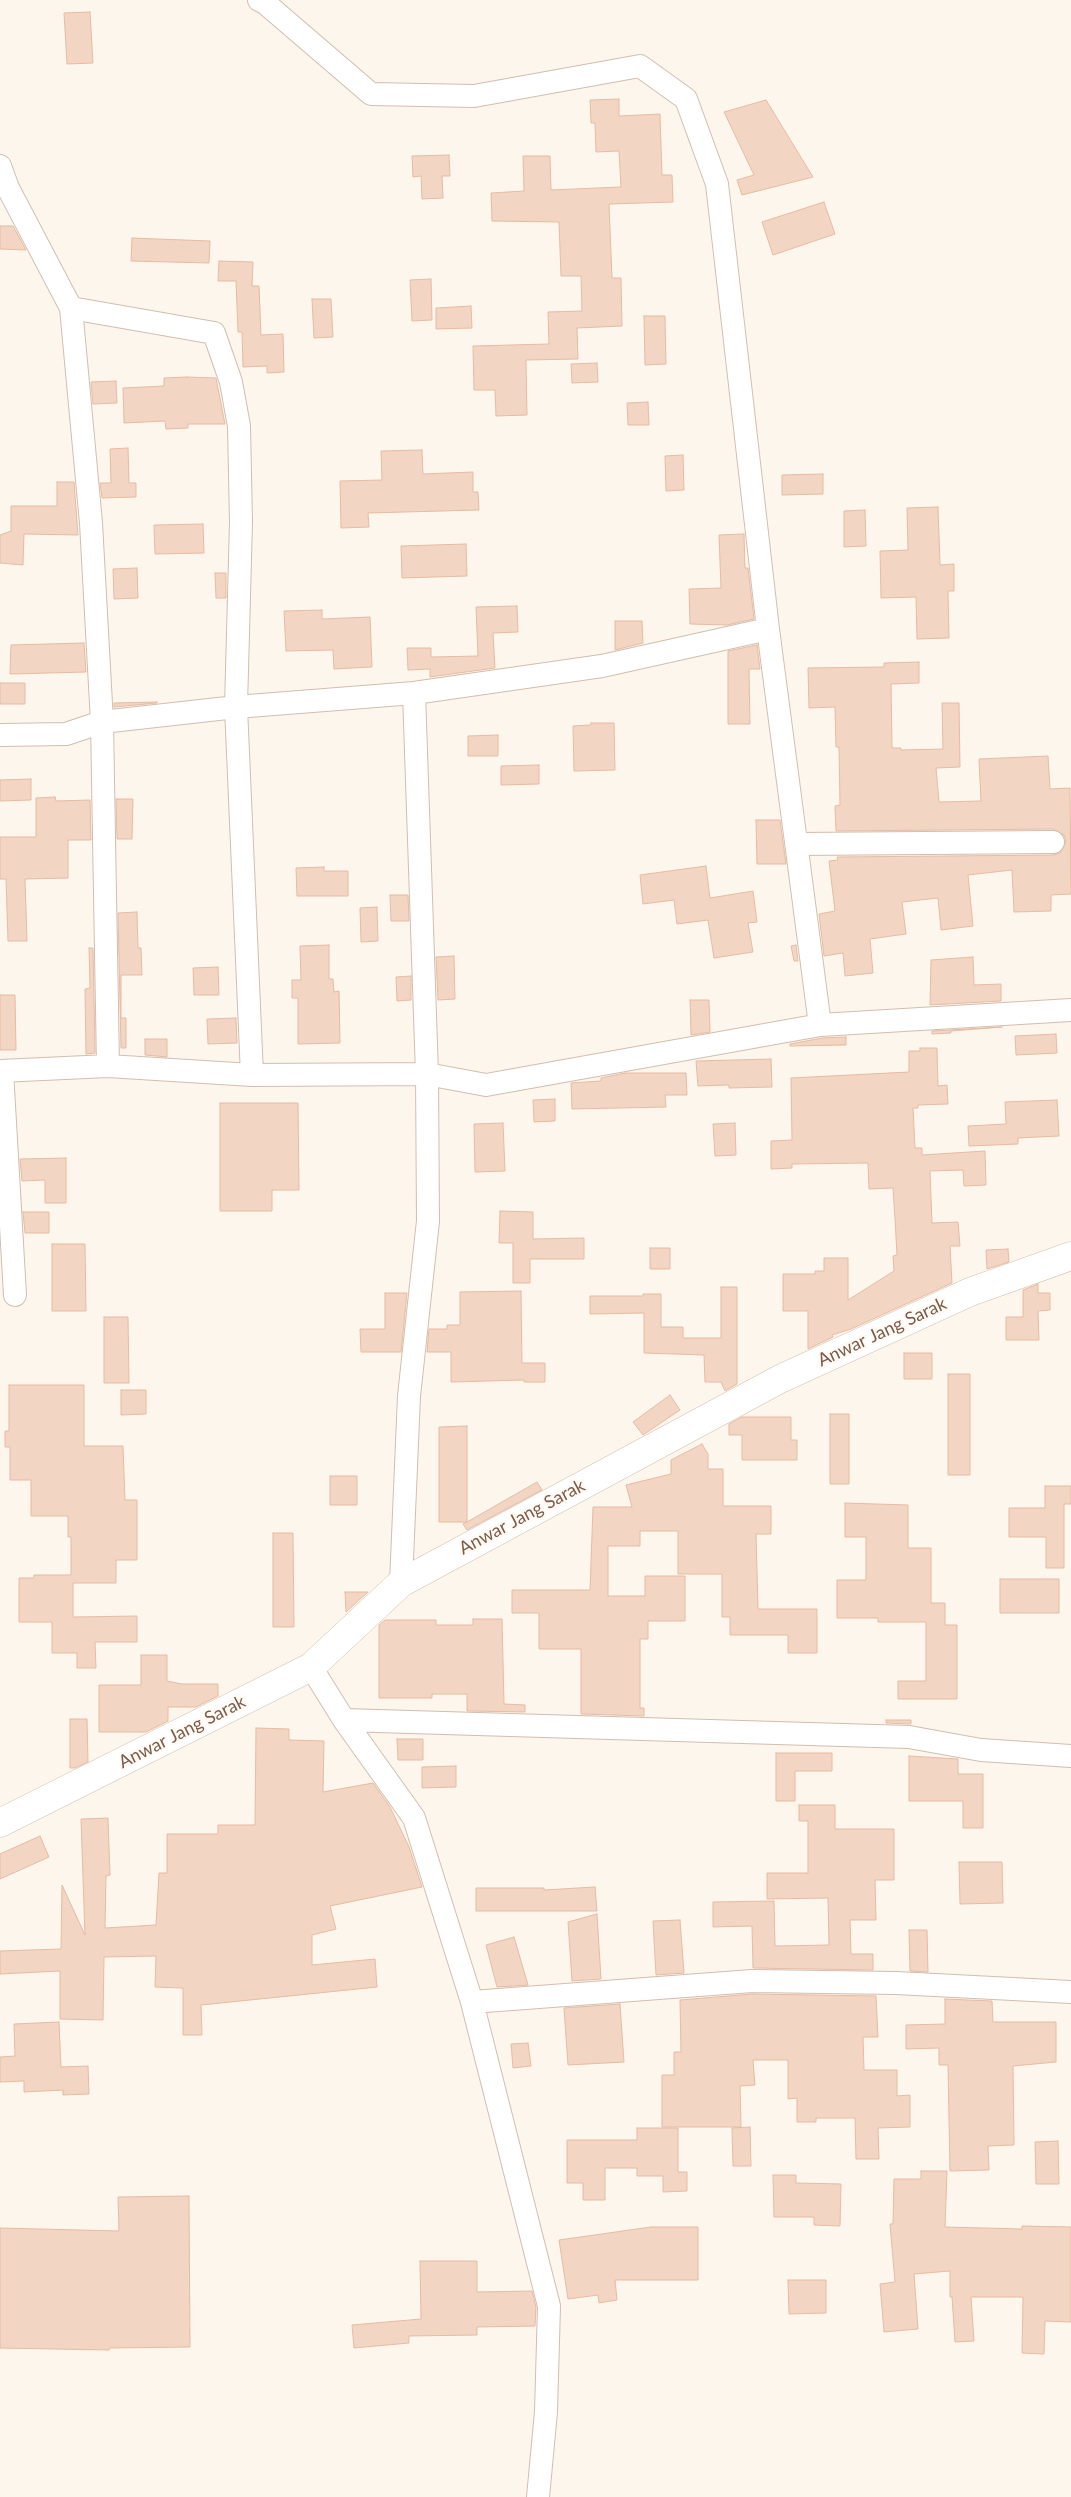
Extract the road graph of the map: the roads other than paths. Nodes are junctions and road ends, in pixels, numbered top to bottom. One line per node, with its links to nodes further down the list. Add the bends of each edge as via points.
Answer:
1 (259, 0): 4 (street, via 371,94 474,96 640,66 686,99 718,184)
2 (0, 166): 3 (street, via 8,188)
3 (71, 308): 6 (street, via 214,333 231,382 239,426 241,522); 7 (street, via 91,523)
4 (768, 629): 5 (street, via 602,666); 10 (street)
5 (414, 693): 6 (street); 15 (street)
6 (236, 707): 7 (street); 16 (street)
7 (102, 722): 8 (street, via 66,734); 13 (street)
8 (0, 735)
9 (1053, 842): 10 (street)
10 (797, 844): 12 (street)
11 (1071, 1010): 12 (street)
12 (820, 1025): 15 (street, via 486,1085)
13 (108, 1066): 14 (street); 16 (street)
14 (1, 1071): 18 (street)
15 (427, 1074): 16 (street); 19 (street, via 428,1220 409,1396)
16 (252, 1075)
17 (1071, 1256): 19 (main road, Anwar Jang Sarak, via 970,1292 780,1379)
18 (15, 1295)
19 (401, 1583): 20 (main road, Anwar Jang Sarak)
20 (311, 1667): 21 (street); 23 (main road, Anwar Jang Sarak)
21 (344, 1720): 22 (street, via 909,1736 981,1750); 25 (street, via 414,1818)
22 (1071, 1756)
23 (0, 1823)
24 (1071, 1992): 25 (street, via 896,1983 752,1981)
25 (472, 2002): 26 (street, via 549,2306 546,2412)
26 (538, 2497)

